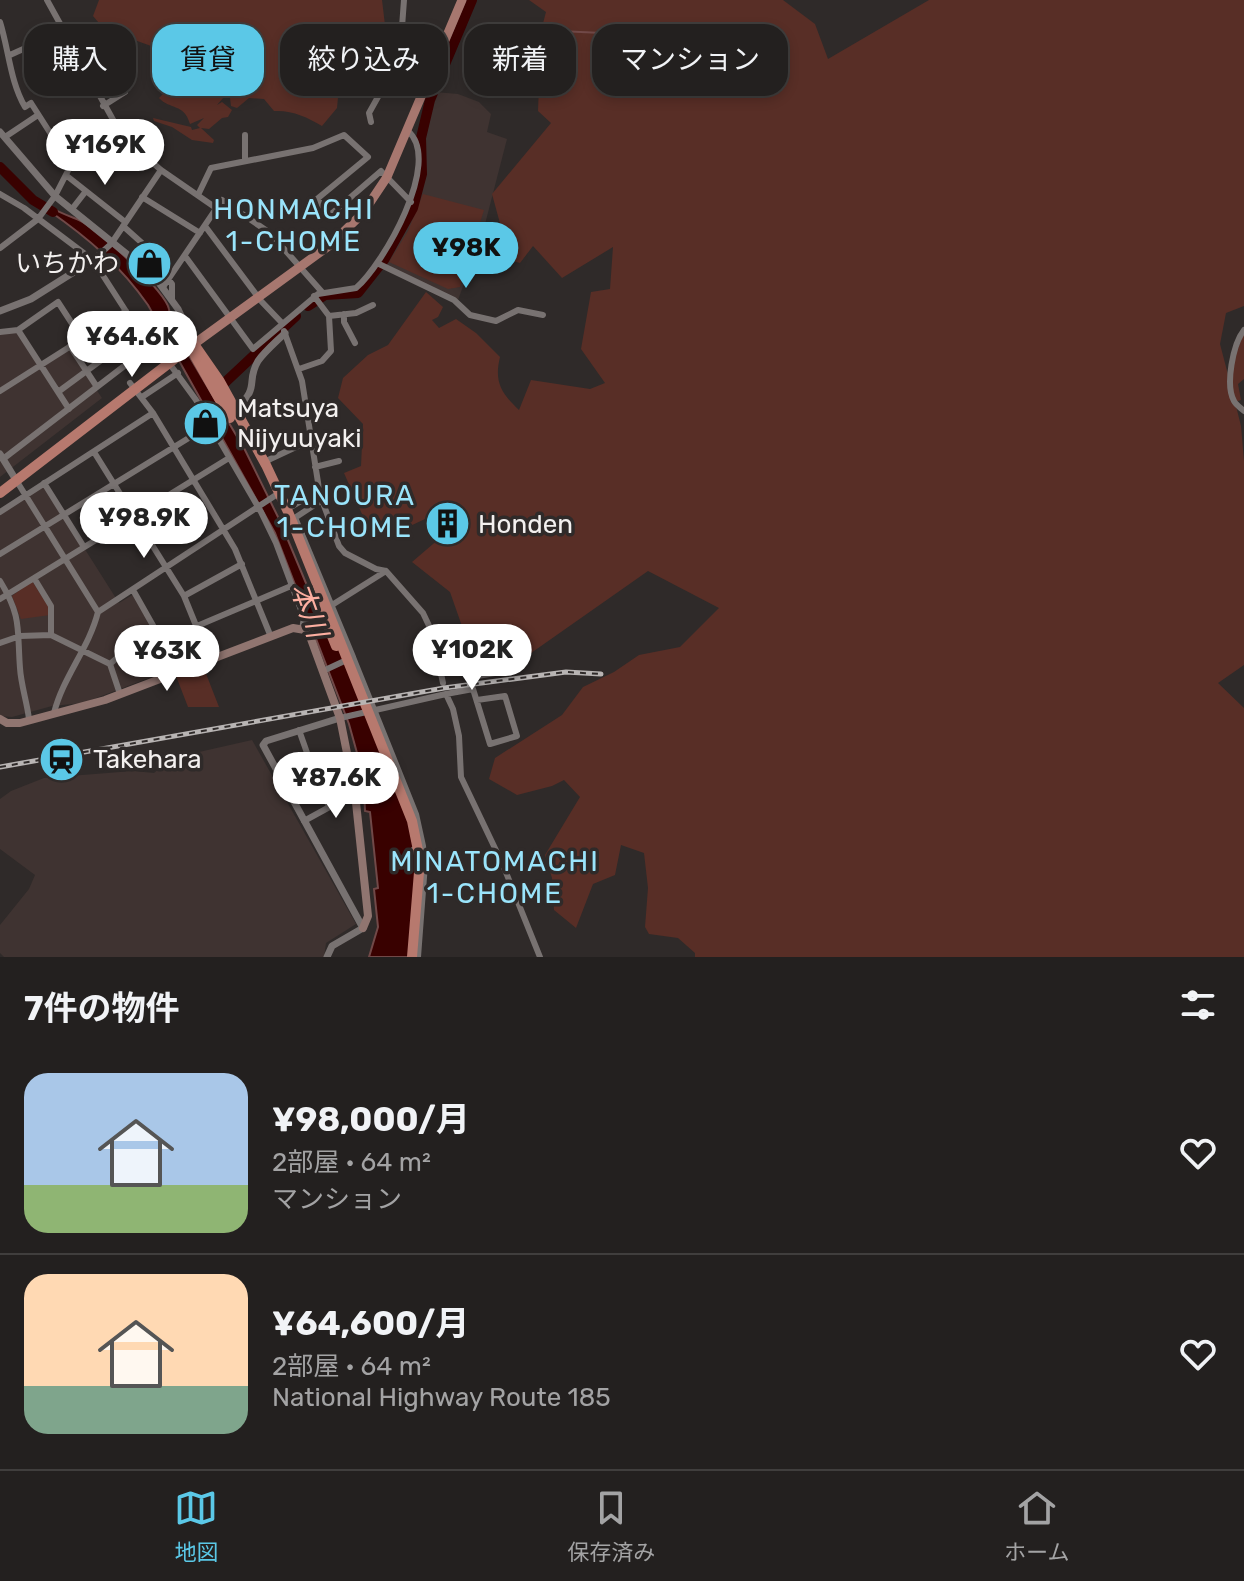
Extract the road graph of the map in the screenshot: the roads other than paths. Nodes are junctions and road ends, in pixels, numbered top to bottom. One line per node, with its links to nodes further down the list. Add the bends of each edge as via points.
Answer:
1 (47, 0): 5 (street)
2 (404, 0): 6 (street)
3 (462, 0): 7 (main road)
4 (0, 22): 9 (street)
5 (59, 24)
6 (402, 24)
7 (448, 34)
8 (24, 49): 9 (street)
9 (10, 55): 15 (street, via 14,84)
10 (98, 96): 14 (street)
11 (119, 96): 14 (street)
12 (378, 96): 16 (street, via 369,113)
13 (423, 96): 17 (main road)
14 (103, 106): 22 (street, via 122,136)
15 (38, 115): 18 (street); 24 (street, via 54,139 76,155)
16 (371, 122)
17 (408, 131): 23 (main road); 30 (street, via 417,141)
18 (2, 134): 28 (street)
19 (245, 135): 21 (street)
20 (368, 157): 21 (street, via 344,135 313,148); 23 (street); 23 (street, via 317,199 330,215)
21 (245, 161): 27 (street, via 211,168)
22 (161, 170): 27 (street); 29 (street)
23 (384, 174): 30 (street); 42 (main road, via 363,213)
24 (67, 176): 25 (street); 28 (street)
25 (86, 191): 32 (street); 34 (street)
26 (0, 194): 33 (street)
27 (198, 195): 31 (street)
28 (55, 196): 32 (street); 33 (street)
29 (142, 197): 34 (street); 36 (street)
30 (411, 202): 41 (street)
31 (216, 208): 35 (street); 42 (street, via 222,200 270,233)
32 (72, 209): 37 (street)
33 (38, 219): 38 (street); 40 (street)
34 (124, 224): 37 (street); 43 (street)
35 (205, 226): 36 (street); 47 (street)
36 (200, 233): 39 (street)
37 (111, 243): 40 (street); 44 (street)
38 (0, 248)
39 (185, 256): 43 (street); 55 (street)
40 (93, 260): 50 (street, via 31,299); 51 (street)
41 (380, 264): 45 (street, via 356,288); 53 (street, via 454,300 470,315 496,321 518,310)
42 (301, 266): 45 (street); 47 (main road)
43 (168, 279): 44 (street); 48 (street)
44 (163, 287): 48 (street)
45 (322, 292): 46 (street)
46 (314, 296): 54 (street); 56 (street)
47 (258, 297): 55 (main road); 56 (street)
48 (172, 299): 65 (street)
49 (373, 305): 52 (street)
50 (0, 311)
51 (126, 311): 60 (street); 61 (street)
52 (344, 314): 54 (street); 62 (street)
53 (543, 315)
54 (329, 316): 68 (street, via 331,351 322,361)
55 (230, 317): 56 (street, via 253,349); 65 (main road)
56 (282, 328): 68 (street); 80 (street, via 257,363 252,391)
57 (18, 330): 59 (street); 61 (street, via 58,302); 67 (street)
58 (1244, 330): 78 (street, via 1234,347 1232,389 1234,402)
59 (0, 332)
60 (138, 333): 64 (street); 69 (street)
61 (82, 339): 63 (street)
62 (355, 343)
63 (70, 346): 67 (street); 69 (street)
64 (149, 347): 66 (street); 72 (street)
65 (188, 347): 66 (highway); 80 (highway, via 215,382)
66 (169, 359): 70 (street); 71 (highway)
67 (40, 365): 73 (street); 74 (street)
68 (299, 369): 77 (street)
69 (86, 371): 72 (street); 74 (street)
70 (178, 373): 75 (street); 82 (street)
71 (132, 385): 75 (street); 92 (highway)
72 (97, 387): 76 (street)
73 (0, 391)
74 (58, 392): 76 (street)
75 (142, 397): 79 (street)
76 (69, 409): 87 (street)
77 (307, 409): 81 (street); 84 (street)
78 (1244, 411)
79 (153, 413): 85 (street); 86 (street)
80 (229, 413): 82 (street); 90 (highway); 99 (highway)
81 (287, 415)
82 (212, 424): 85 (street); 88 (street)
83 (347, 431): 84 (street)
84 (311, 441): 90 (street); 91 (street)
85 (173, 447): 93 (street); 96 (street)
86 (94, 452): 94 (street); 96 (street)
87 (2, 456): 92 (street)
88 (229, 458): 93 (street); 102 (street)
89 (339, 461): 91 (street)
90 (264, 462): 99 (highway)
91 (315, 467): 101 (street)
92 (15, 477): 95 (highway); 97 (highway); 98 (street)
93 (193, 479): 106 (street); 109 (street)
94 (44, 483): 98 (street); 105 (street)
95 (0, 484)
96 (114, 484): 105 (street); 106 (street)
97 (0, 493)
98 (25, 495): 104 (street); 108 (street)
99 (277, 495): 102 (street); 103 (street); 107 (highway)
100 (303, 500): 103 (street)
101 (322, 500): 107 (street); 115 (street, via 345,553)
102 (258, 505): 109 (street); 118 (street)
103 (291, 507): 107 (street)
104 (0, 512)
105 (63, 514): 108 (street); 110 (street)
106 (135, 517): 110 (street); 114 (street)
107 (291, 520): 125 (highway)
108 (44, 527): 111 (street); 112 (street)
109 (223, 529): 113 (street); 114 (street)
110 (84, 547): 112 (street)
111 (0, 554)
112 (64, 559): 116 (street); 124 (street)
113 (242, 564): 121 (street); 123 (street)
114 (166, 567): 119 (street); 121 (street)
115 (386, 571): 125 (street); 138 (street, via 428,620)
116 (34, 578): 120 (street); 129 (street, via 51,606)
117 (0, 581): 120 (street)
118 (291, 586): 123 (street); 126 (street)
119 (133, 590): 124 (street); 128 (street)
120 (8, 594): 122 (street); 130 (street)
121 (184, 596): 127 (street)
122 (0, 599)
123 (258, 601): 127 (street); 131 (street)
124 (98, 612): 133 (street)
125 (328, 614): 126 (street); 134 (street); 156 (highway)
126 (305, 624): 131 (main road); 137 (main road)
127 (197, 626): 135 (street)
128 (155, 629): 136 (street); 140 (street)
129 (51, 635): 130 (street); 133 (street)
130 (20, 636): 132 (street); 149 (street)
131 (271, 637): 135 (main road)
132 (0, 643)
133 (81, 651): 136 (street); 146 (street)
134 (352, 658): 137 (street); 145 (street)
135 (210, 660): 140 (main road)
136 (110, 664): 142 (street)
137 (324, 670): 147 (main road)
138 (439, 671): 139 (street, via 472,677); 141 (street)
139 (506, 671)
140 (173, 674): 142 (main road)
141 (443, 683)
142 (120, 694): 146 (main road)
143 (446, 694): 144 (street, via 473,689); 145 (street); 161 (street, via 459,736 461,777)
144 (477, 700): 144 (street, via 490,744 517,736 505,696)
145 (374, 712): 147 (street); 156 (street, via 416,814)
146 (54, 713): 149 (main road)
147 (343, 718): 150 (street); 151 (main road)
148 (0, 719): 149 (main road, via 14,724)
149 (29, 719)
150 (299, 730): 152 (street); 155 (street, via 266,741 263,749)
151 (348, 758): 152 (street); 153 (main road)
152 (312, 765): 154 (street)
153 (355, 793): 154 (street); 157 (main road, via 368,916)
154 (329, 806): 155 (street)
155 (304, 821): 157 (street)
156 (419, 847): 159 (highway); 160 (highway)
157 (363, 928): 158 (street, via 332,946)
158 (327, 957)
159 (406, 957)
160 (415, 957)
161 (540, 957)

